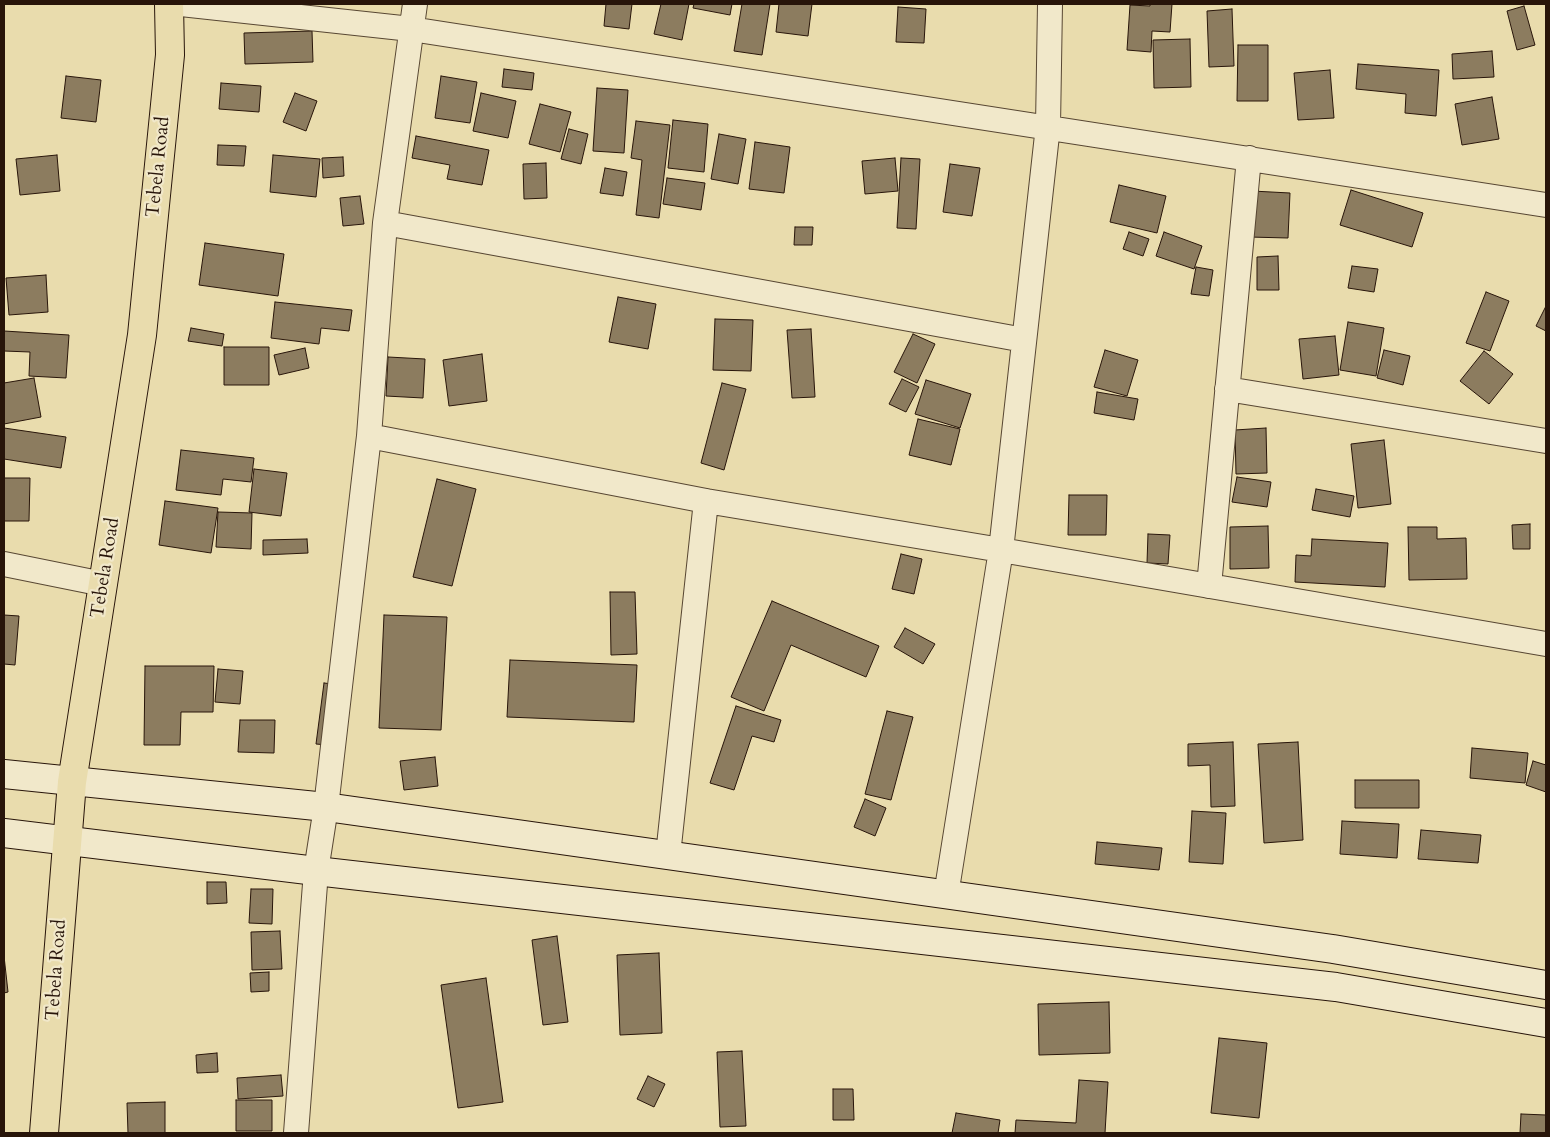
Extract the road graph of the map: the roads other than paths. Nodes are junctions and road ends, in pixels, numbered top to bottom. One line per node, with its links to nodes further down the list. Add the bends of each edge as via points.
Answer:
1 (169, 4): 17 (main road, Tebela Road, via 170,55 142,336)
2 (181, 4): 5 (street)
3 (415, 4): 5 (street)
4 (1050, 4): 6 (street)
5 (411, 29): 6 (street); 9 (street)
6 (1048, 126): 7 (street); 10 (street)
7 (1249, 158): 8 (street); 11 (street)
8 (1546, 205)
9 (385, 223): 10 (street); 12 (street)
10 (1024, 340): 15 (street)
11 (1227, 389): 13 (street); 18 (street)
12 (369, 436): 14 (street); 22 (street)
13 (1546, 441)
14 (706, 501): 15 (street); 25 (street)
15 (1000, 550): 18 (street); 27 (street)
16 (4, 564): 17 (street)
17 (103, 584): 21 (main road, Tebela Road)
18 (1209, 586): 19 (street)
19 (1546, 644)
20 (4, 774): 21 (main road)
21 (72, 782): 22 (main road); 24 (main road, Tebela Road)
22 (326, 807): 25 (main road); 26 (street)
23 (4, 833): 24 (main road)
24 (67, 842): 26 (main road); 30 (main road, Tebela Road)
25 (668, 855): 27 (main road)
26 (316, 871): 29 (main road, via 1336,987); 31 (street)
27 (946, 894): 28 (main road, via 1333,949)
28 (1546, 985)
29 (1546, 1023)
30 (44, 1133)
31 (296, 1133)

